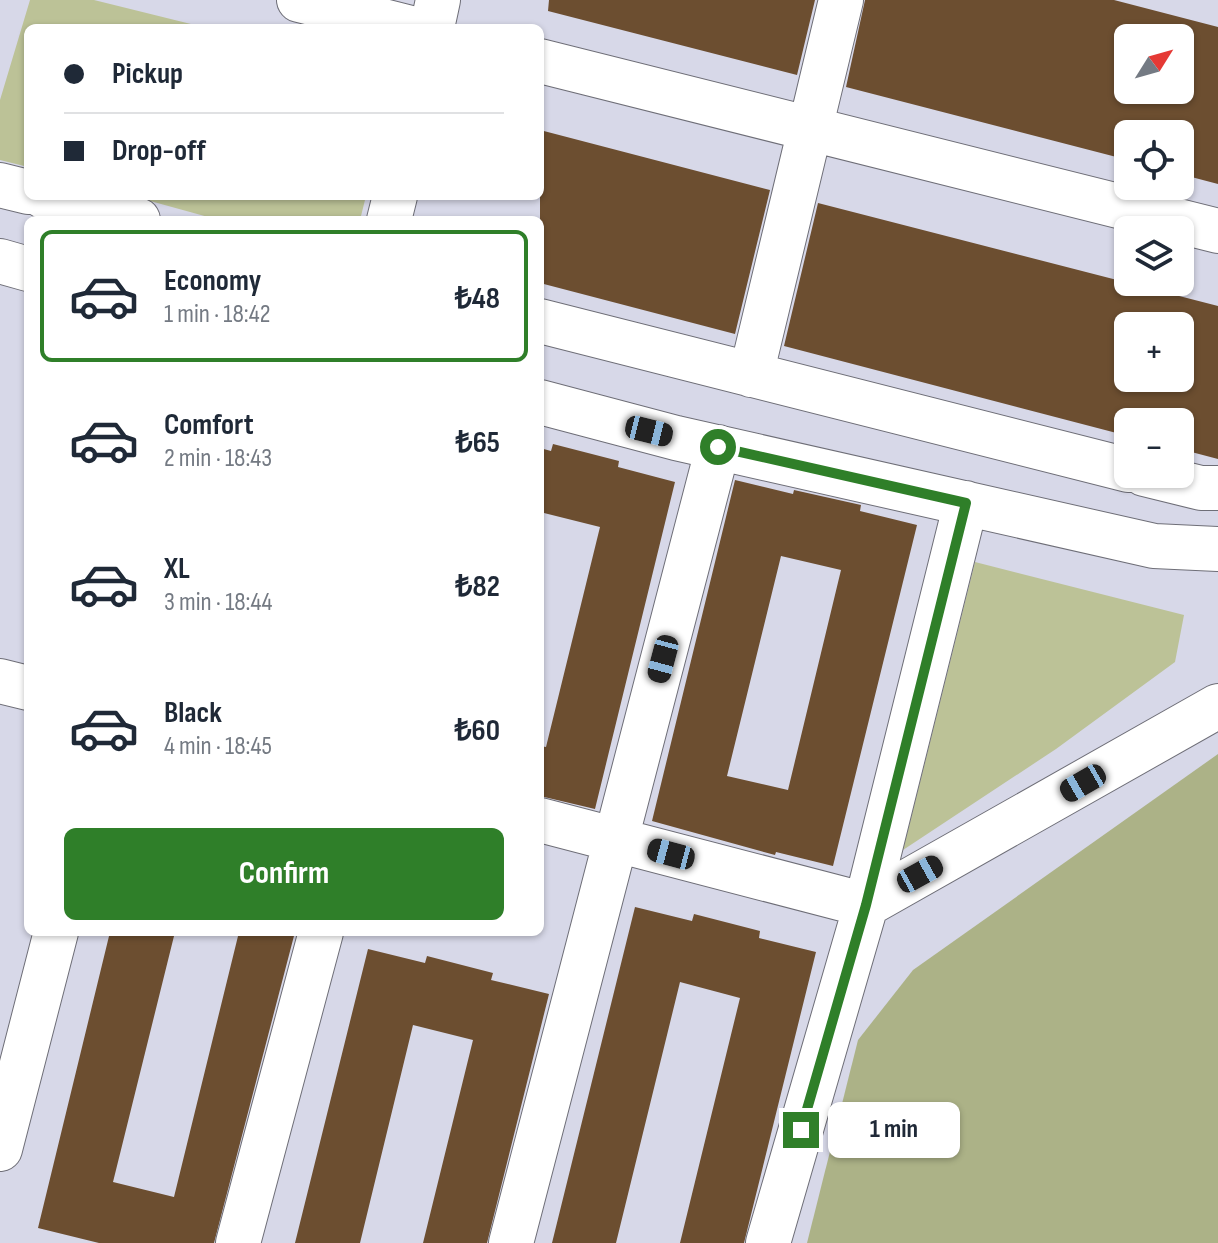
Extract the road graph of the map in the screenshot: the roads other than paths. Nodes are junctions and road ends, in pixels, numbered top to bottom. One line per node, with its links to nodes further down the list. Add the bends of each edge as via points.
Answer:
1 (299, 0): 4 (street)
2 (438, 0): 5 (street)
3 (841, 0): 7 (street)
4 (395, 24)
5 (433, 24)
6 (544, 62): 7 (street)
7 (809, 128): 12 (street); 16 (street)
8 (0, 185): 9 (street)
9 (24, 191)
10 (59, 200): 11 (street)
11 (122, 216)
12 (1218, 231)
13 (0, 261): 14 (street)
14 (24, 268)
15 (544, 322): 16 (street)
16 (751, 375): 19 (street)
17 (544, 403): 18 (street)
18 (718, 447): 22 (street); 28 (street)
19 (1114, 466)
20 (1194, 486): 21 (street)
21 (1218, 488)
22 (966, 503): 23 (street, via 1154,546); 29 (street)
23 (1218, 549)
24 (0, 681): 25 (street)
25 (24, 687)
26 (1218, 706): 29 (street)
27 (544, 821): 28 (street)
28 (616, 840): 29 (street); 34 (street)
29 (866, 905): 35 (street)
30 (55, 936): 32 (street)
31 (320, 936): 33 (street)
32 (0, 1149)
33 (238, 1243)
34 (511, 1243)
35 (768, 1243)

